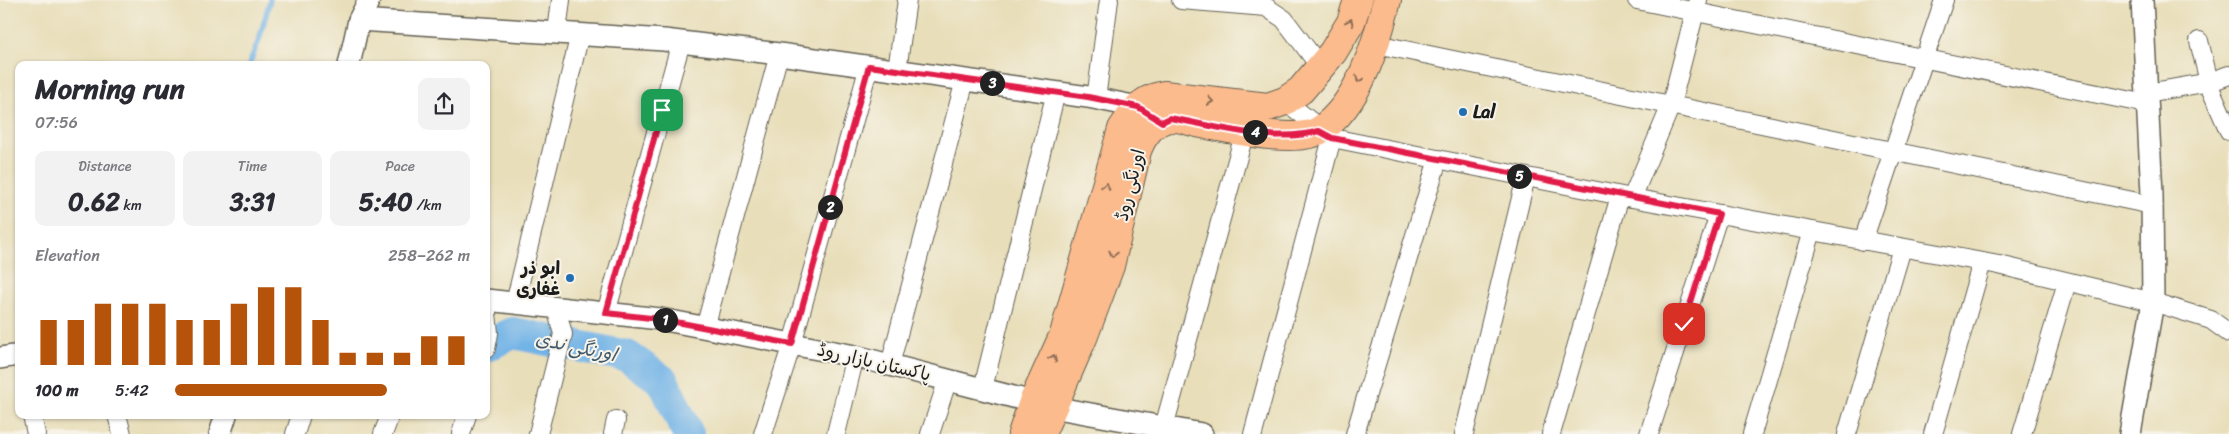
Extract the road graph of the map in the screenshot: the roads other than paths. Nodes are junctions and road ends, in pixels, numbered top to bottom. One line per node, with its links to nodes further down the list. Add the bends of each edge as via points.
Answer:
1 (369, 0): 12 (street)
2 (561, 0): 13 (street)
3 (908, 0): 23 (street)
4 (1109, 0): 28 (street)
5 (1181, 0): 22 (street, via 1266,7 1284,19)
6 (1358, 0): 22 (main road, اورنگی روڈ, one-way to 6, via 1351,22)
7 (1387, 0): 17 (main road)
8 (1637, 0): 11 (street)
9 (1944, 0): 19 (street)
10 (2142, 0): 29 (street)
11 (1696, 6): 19 (street); 31 (street)
12 (359, 20): 13 (street); 20 (street)
13 (557, 32): 14 (street)
14 (580, 34): 16 (street); 50 (street)
15 (2199, 41): 26 (street)
16 (681, 42): 18 (street); 52 (street)
17 (1376, 44): 31 (street); 36 (main road, one-way to 36, via 1349,100 1331,120)
18 (779, 54): 21 (street); 53 (street)
19 (1924, 59): 29 (street); 37 (street)
20 (350, 61)
21 (869, 66): 23 (street); 55 (street)
22 (1321, 68): 30 (main road, اورنگی روڈ, via 1301,90)
23 (897, 70): 25 (street)
24 (2229, 75): 26 (street)
25 (965, 80): 27 (street); 59 (street)
26 (2210, 82): 29 (street); 35 (street)
27 (1056, 92): 28 (street); 61 (street)
28 (1096, 99): 32 (street)
29 (2147, 99): 41 (street)
30 (1284, 101): 32 (main road, اورنگی روڈ, one-way to 30, via 1149,98 1164,95 1268,107); 36 (street)
31 (1671, 105): 37 (street); 40 (street)
32 (1138, 107): 33 (street); 62 (main road, اورنگی روڈ, one-way to 32, via 1122,129)
33 (1162, 122): 34 (main road, via 1170,118); 62 (main road, اورنگی روڈ, one-way to 62, via 1142,137 1110,266 1083,338)
34 (1245, 131): 36 (main road, via 1292,136); 68 (street)
35 (2229, 131)
36 (1325, 134): 38 (street); 81 (street)
37 (1893, 152): 41 (street); 44 (street)
38 (1438, 159): 39 (street); 82 (street)
39 (1526, 177): 40 (street); 83 (street)
40 (1626, 197): 42 (street); 84 (street)
41 (2152, 205): 49 (street)
42 (1719, 214): 43 (street); 85 (street)
43 (1812, 231): 44 (street); 86 (street)
44 (1863, 241): 45 (street)
45 (1902, 248): 46 (street); 87 (street)
46 (1982, 262): 47 (street); 88 (street)
47 (2067, 282): 49 (street); 89 (street)
48 (490, 300): 50 (street, پاکستان بازار روڈ)
49 (2153, 302): 54 (street, via 2211,320); 90 (street)
50 (515, 303): 51 (street, پاکستان بازار روڈ)
51 (556, 308): 52 (street, پاکستان بازار روڈ); 74 (street, via 563,334)
52 (606, 313): 53 (street, پاکستان بازار روڈ)
53 (706, 328): 55 (street, پاکستان بازار روڈ)
54 (2229, 333)
55 (792, 344): 57 (street, پاکستان بازار روڈ); 75 (street)
56 (15, 356): 58 (street)
57 (855, 356): 59 (street, پاکستان بازار روڈ); 76 (street)
58 (0, 358)
59 (890, 365): 60 (street, پاکستان بازار روڈ)
60 (948, 379): 61 (street, پاکستان بازار روڈ); 77 (street)
61 (983, 388): 62 (street, پاکستان بازار روڈ)
62 (1042, 405): 68 (street, پاکستان بازار روڈ); 78 (main road, اورنگی روڈ); 79 (main road, اورنگی روڈ)
63 (33, 419): 69 (street)
64 (118, 419): 70 (street)
65 (225, 419): 71 (street)
66 (300, 419): 72 (street)
67 (467, 419): 73 (street)
68 (1164, 426): 80 (street, پاکستان بازار روڈ)
69 (36, 434)
70 (122, 434)
71 (220, 434)
72 (295, 434)
73 (461, 434)
74 (538, 434)
75 (763, 434)
76 (836, 434)
77 (930, 434)
78 (1022, 434)
79 (1041, 434)
80 (1202, 434)
81 (1253, 434)
82 (1355, 434)
83 (1464, 434)
84 (1551, 434)
85 (1649, 434)
86 (1752, 434)
87 (1847, 434)
88 (1933, 434)
89 (2022, 434)
90 (2130, 434)

